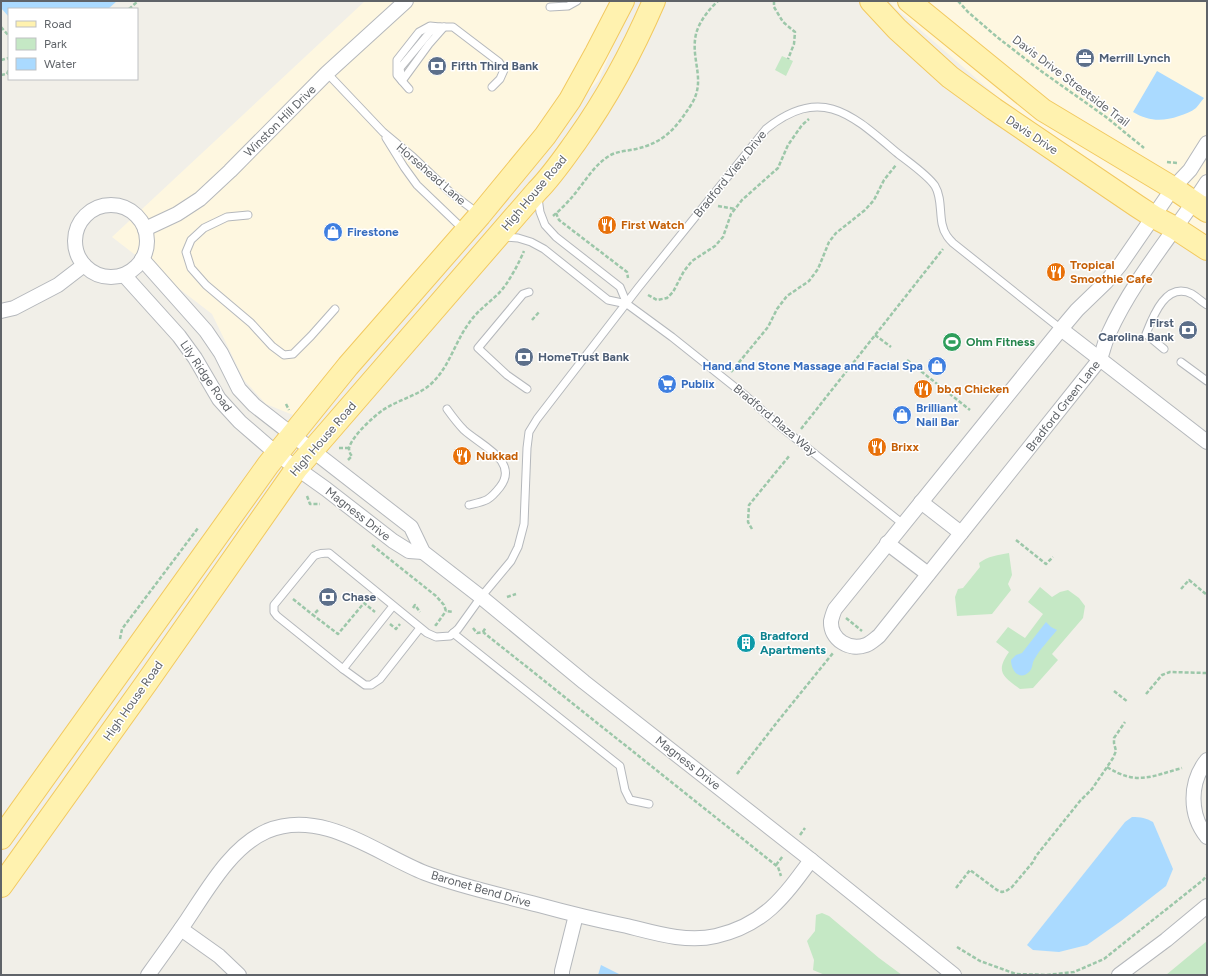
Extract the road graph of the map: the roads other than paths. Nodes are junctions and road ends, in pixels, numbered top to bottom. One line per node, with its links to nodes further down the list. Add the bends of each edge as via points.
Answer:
1 (406, 1): 9 (street, Winston Hill Drive)
2 (577, 1): 7 (lane, via 568,6)
3 (622, 1): 20 (main road, High House Road, via 570,100 545,136)
4 (654, 1): 17 (main road, High House Road, via 638,38 606,97 567,155)
5 (871, 1): 21 (main road, Davis Drive, via 950,77)
6 (918, 6): 16 (main road, via 1043,110)
7 (550, 7)
8 (442, 27): 10 (lane); 10 (lane, via 430,26 419,32 397,60 397,75); 11 (lane, via 453,26 499,62 504,70)
9 (327, 73): 13 (lane, Horsehead Lane); 23 (street, Winston Hill Drive, via 200,199 177,214)
10 (402, 81): 12 (lane)
11 (492, 87)
12 (409, 89)
13 (383, 132): 20 (lane, Horsehead Lane, via 451,193); 24 (lane, Horsehead Lane, via 417,185)
14 (1207, 143): 16 (street, via 1190,170)
15 (1207, 182): 18 (street, Bradford Green Lane)
16 (1173, 188): 18 (main road); 21 (street)
17 (537, 191): 25 (main road, High House Road); 31 (lane, Bradford Plaza Way, via 545,225 556,237 620,287)
18 (1200, 207): 22 (street, Bradford Green Lane)
19 (248, 215): 33 (lane, via 227,217 204,228 191,240 186,252 191,268 206,286 284,355 293,354)
20 (480, 215): 24 (main road, High House Road)
21 (1154, 217): 22 (main road, Davis Drive); 35 (street, via 1110,276)
22 (1175, 228): 26 (main road, Davis Drive); 37 (street, Bradford Green Lane, via 1124,305)
23 (145, 229): 27 (street, via 146,251); 28 (street, via 137,216 125,208 114,205 96,209 82,220 75,238 78,257)
24 (465, 231): 42 (main road, High House Road)
25 (498, 237): 31 (lane, Bradford Plaza Way, via 518,238 531,242 608,300); 44 (main road, High House Road)
26 (1207, 249)
27 (142, 259): 29 (street, via 135,268); 42 (street, Lily Ridge Road, via 206,331 221,353 239,389 254,405)
28 (84, 265): 29 (street, via 101,276); 34 (street, via 53,288 14,308)
29 (124, 275): 45 (street, Lily Ridge Road, via 186,346 219,399)
30 (529, 292): 40 (lane, via 523,294 478,348)
31 (627, 304): 35 (lane, Bradford View Drive, via 766,129 791,112 817,106 832,109 860,122 923,174 935,186 939,195 944,228 953,243); 49 (lane, Bradford Plaza Way, via 725,379); 54 (lane, Bradford View Drive, via 537,418 529,432 524,524 518,547 511,561)
32 (1207, 305): 36 (lane, via 1190,293 1177,291 1164,300 1146,334)
33 (335, 309)
34 (1, 311)
35 (1061, 329): 37 (street); 47 (street)
36 (1164, 349)
37 (1100, 359): 43 (street); 50 (street, Bradford Green Lane)
38 (1181, 362): 39 (lane)
39 (1207, 381)
40 (527, 390)
41 (447, 409): 48 (lane, via 464,430 504,463 506,471 504,481 492,497)
42 (292, 434): 44 (street, Lily Ridge Road); 45 (main road, High House Road)
43 (1207, 442)
44 (312, 451): 46 (main road, High House Road); 52 (street, Magness Drive, via 411,527)
45 (277, 454): 46 (street, Lily Ridge Road); 62 (main road, High House Road)
46 (297, 468): 52 (street, Magness Drive, via 393,541 409,550); 64 (main road, High House Road)
47 (921, 502): 49 (street); 50 (street)
48 (469, 505)
49 (903, 524): 51 (street)
50 (961, 533): 53 (street, Bradford Green Lane)
51 (887, 543): 53 (street); 53 (street, Bradford Green Lane, via 835,609 831,621 832,630 841,643 858,647 874,640)
52 (423, 552): 54 (street, Magness Drive)
53 (928, 574)
54 (481, 597): 57 (lane, Bradford View Drive); 63 (street, Magness Drive, via 584,682)
55 (393, 606): 56 (lane); 58 (lane); 58 (lane, via 329,553 314,556 274,605 277,616)
56 (420, 628): 57 (lane, via 436,638 450,636); 58 (lane, via 380,679 371,685 365,685)
57 (453, 633): 60 (lane, via 620,766 630,800)
58 (343, 668)
59 (1207, 760): 61 (street, via 1196,779 1194,792 1195,814)
60 (649, 804)
61 (1207, 837)
62 (1, 838)
63 (811, 860): 66 (street, Baronet Bend Drive, via 778,903 756,921 714,937 668,936); 71 (street, Magness Drive)
64 (1, 886)
65 (1207, 906): 72 (street)
66 (576, 915): 67 (street, Baronet Bend Drive, via 461,885 425,873 340,832 318,826 299,825 282,826 267,831 237,852 214,879); 70 (street)
67 (181, 929): 68 (street, Baronet Bend Drive); 69 (street, via 219,956)
68 (148, 975)
69 (239, 975)
70 (562, 975)
71 (954, 975)
72 (1119, 975)

